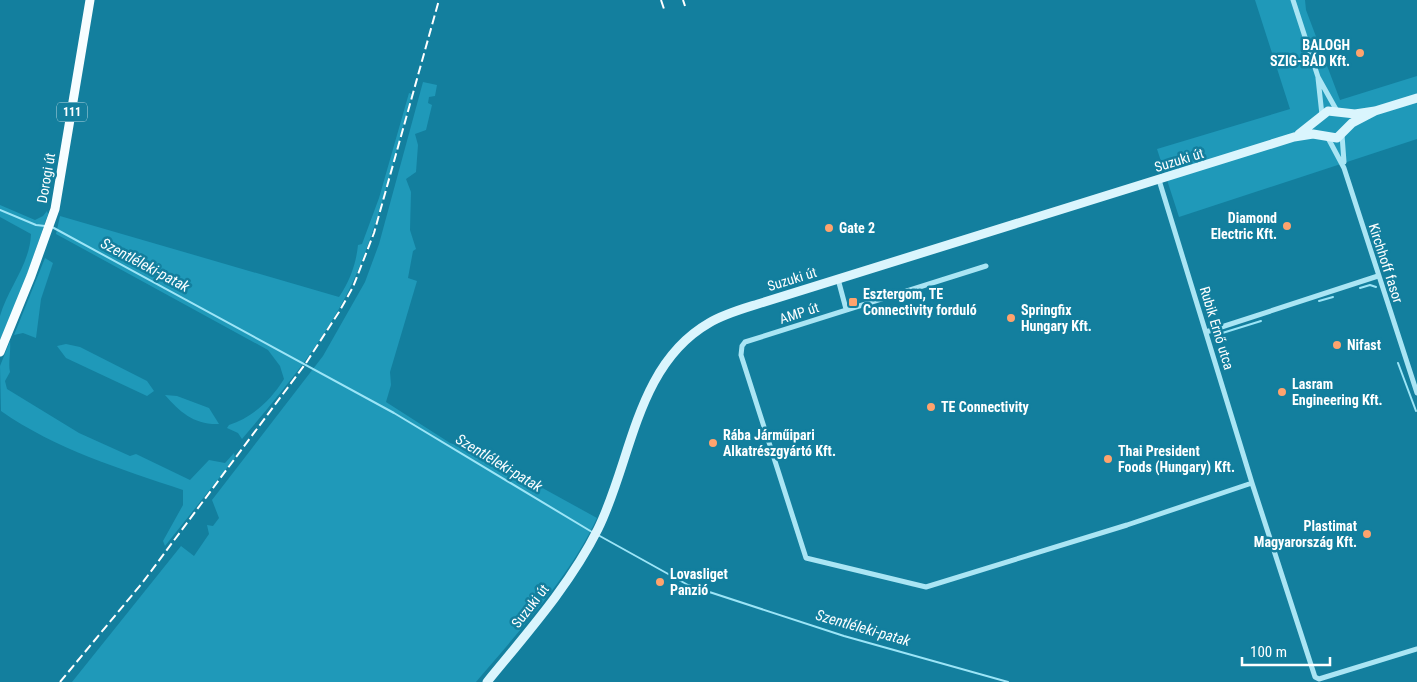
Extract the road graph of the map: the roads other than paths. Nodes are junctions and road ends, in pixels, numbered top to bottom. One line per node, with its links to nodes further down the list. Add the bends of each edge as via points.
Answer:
1 (90, 0): 18 (main road, Dorogi út / 111, via 58,194 49,227)
2 (1293, 0): 3 (street)
3 (1318, 77): 6 (street); 7 (street)
4 (1417, 98): 5 (main road)
5 (1375, 111): 6 (main road); 8 (main road, via 1355,121)
6 (1339, 112): 7 (main road, via 1328,111); 8 (main road, via 1346,120)
7 (1321, 116): 9 (main road, via 1318,127); 10 (main road)
8 (1344, 132): 9 (main road, via 1335,138); 11 (street, Kirchhoff fasor)
9 (1326, 136): 10 (main road); 11 (street, Kirchhoff fasor)
10 (1294, 137): 12 (main road, Suzuki út)
11 (1344, 168): 14 (street, Kirchhoff fasor)
12 (1158, 180): 15 (main road, Suzuki út); 17 (street, Rubik Ernő utca)
13 (986, 266): 16 (street, AMP út)
14 (1378, 276): 17 (street); 19 (street, Kirchhoff fasor)
15 (838, 279): 16 (street); 22 (main road, Suzuki út, via 720,317 679,347 649,390 592,540 554,598)
16 (846, 309): 20 (street, AMP út, via 745,342 742,346 741,355 806,558 926,587)
17 (1206, 332): 20 (street, Rubik Ernő utca)
18 (0, 352)
19 (1417, 394)
20 (1252, 483): 21 (street, Rubik Ernő utca, via 1315,677 1319,679)
21 (1417, 649)
22 (487, 682)

